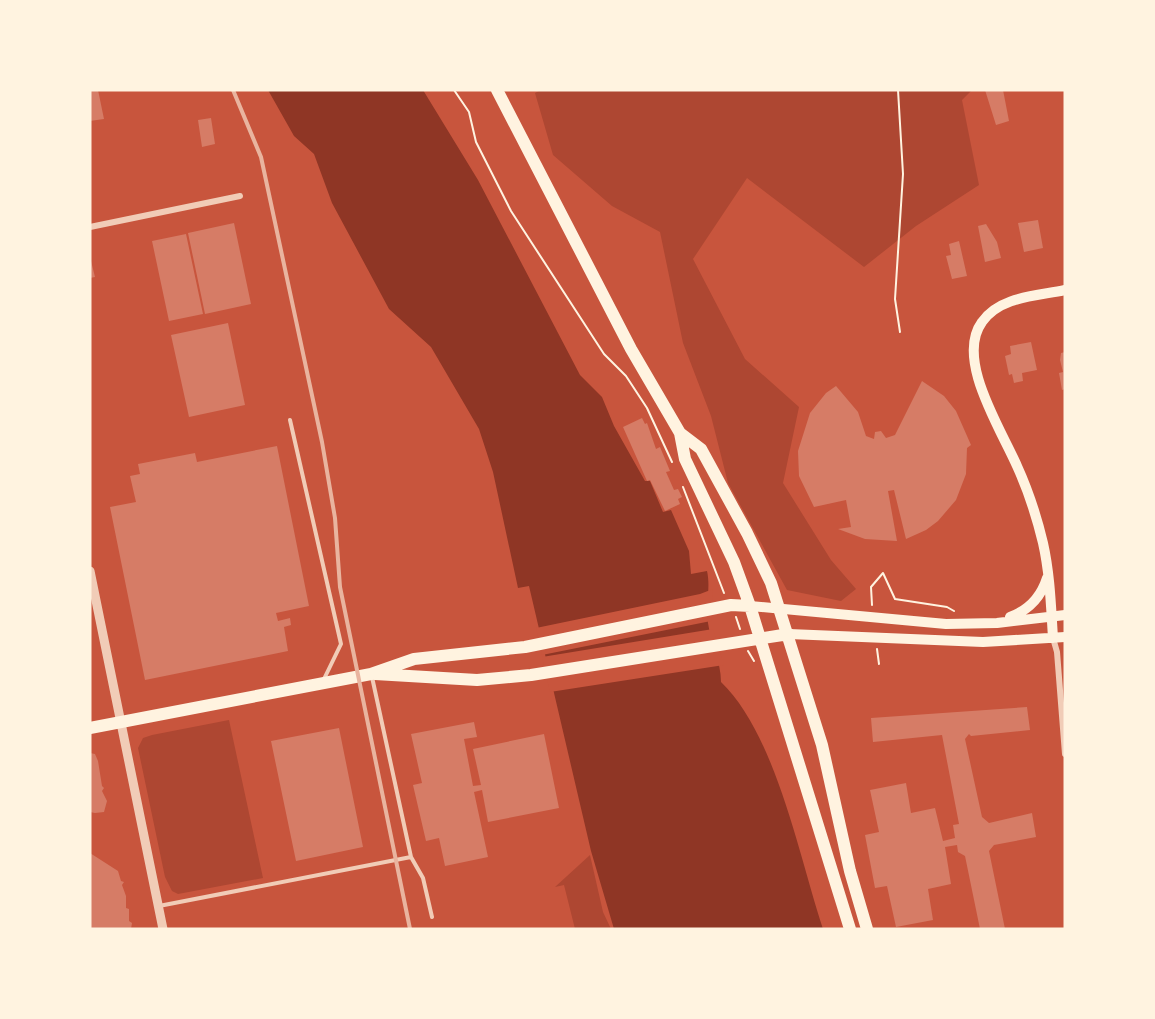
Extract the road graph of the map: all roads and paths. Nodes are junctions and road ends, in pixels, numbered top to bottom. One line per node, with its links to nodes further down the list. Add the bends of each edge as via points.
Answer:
1 (454, 90): 10 (path, via 468,112 476,142 511,211 604,354 626,376 647,408)
2 (497, 90): 9 (main road, via 627,342)
3 (898, 91): 7 (path, via 903,174 895,299)
4 (240, 196): 5 (street)
5 (90, 227)
6 (1065, 290): 13 (main road, via 1004,304 981,322 973,359 991,412 1018,467 1043,543)
7 (900, 332)
8 (290, 420): 29 (lane, via 341,644)
9 (681, 433): 16 (main road, via 685,459 734,562); 17 (main road, via 700,449 747,533)
10 (674, 466)
11 (683, 485): 15 (path)
12 (90, 571): 30 (street)
13 (1048, 572): 21 (main road); 23 (main road, via 1043,590 1022,613)
14 (875, 580): 18 (path, via 883,573 890,593 901,602)
15 (721, 587)
16 (750, 606): 17 (main road); 26 (main road); 28 (main road, via 718,608 525,647 414,659)
17 (781, 608): 23 (main road, via 946,624); 24 (main road)
18 (954, 611)
19 (1065, 615): 21 (main road)
20 (735, 616): 22 (path)
21 (1052, 617): 23 (main road); 27 (main road)
22 (738, 622)
23 (987, 623)
24 (789, 634): 26 (main road); 27 (main road, via 983,642); 38 (main road, via 822,745)
25 (1065, 637): 27 (main road)
26 (760, 638): 28 (main road, via 477,680); 37 (main road)
27 (1053, 638): 32 (street)
28 (371, 674): 29 (main road); 33 (lane)
29 (323, 681): 30 (main road)
30 (121, 722): 31 (main road); 34 (street)
31 (90, 728)
32 (1065, 754)
33 (411, 857): 34 (lane); 35 (lane, via 423,878)
34 (158, 906): 36 (street)
35 (432, 917)
36 (163, 929)
37 (850, 929)
38 (867, 929)

